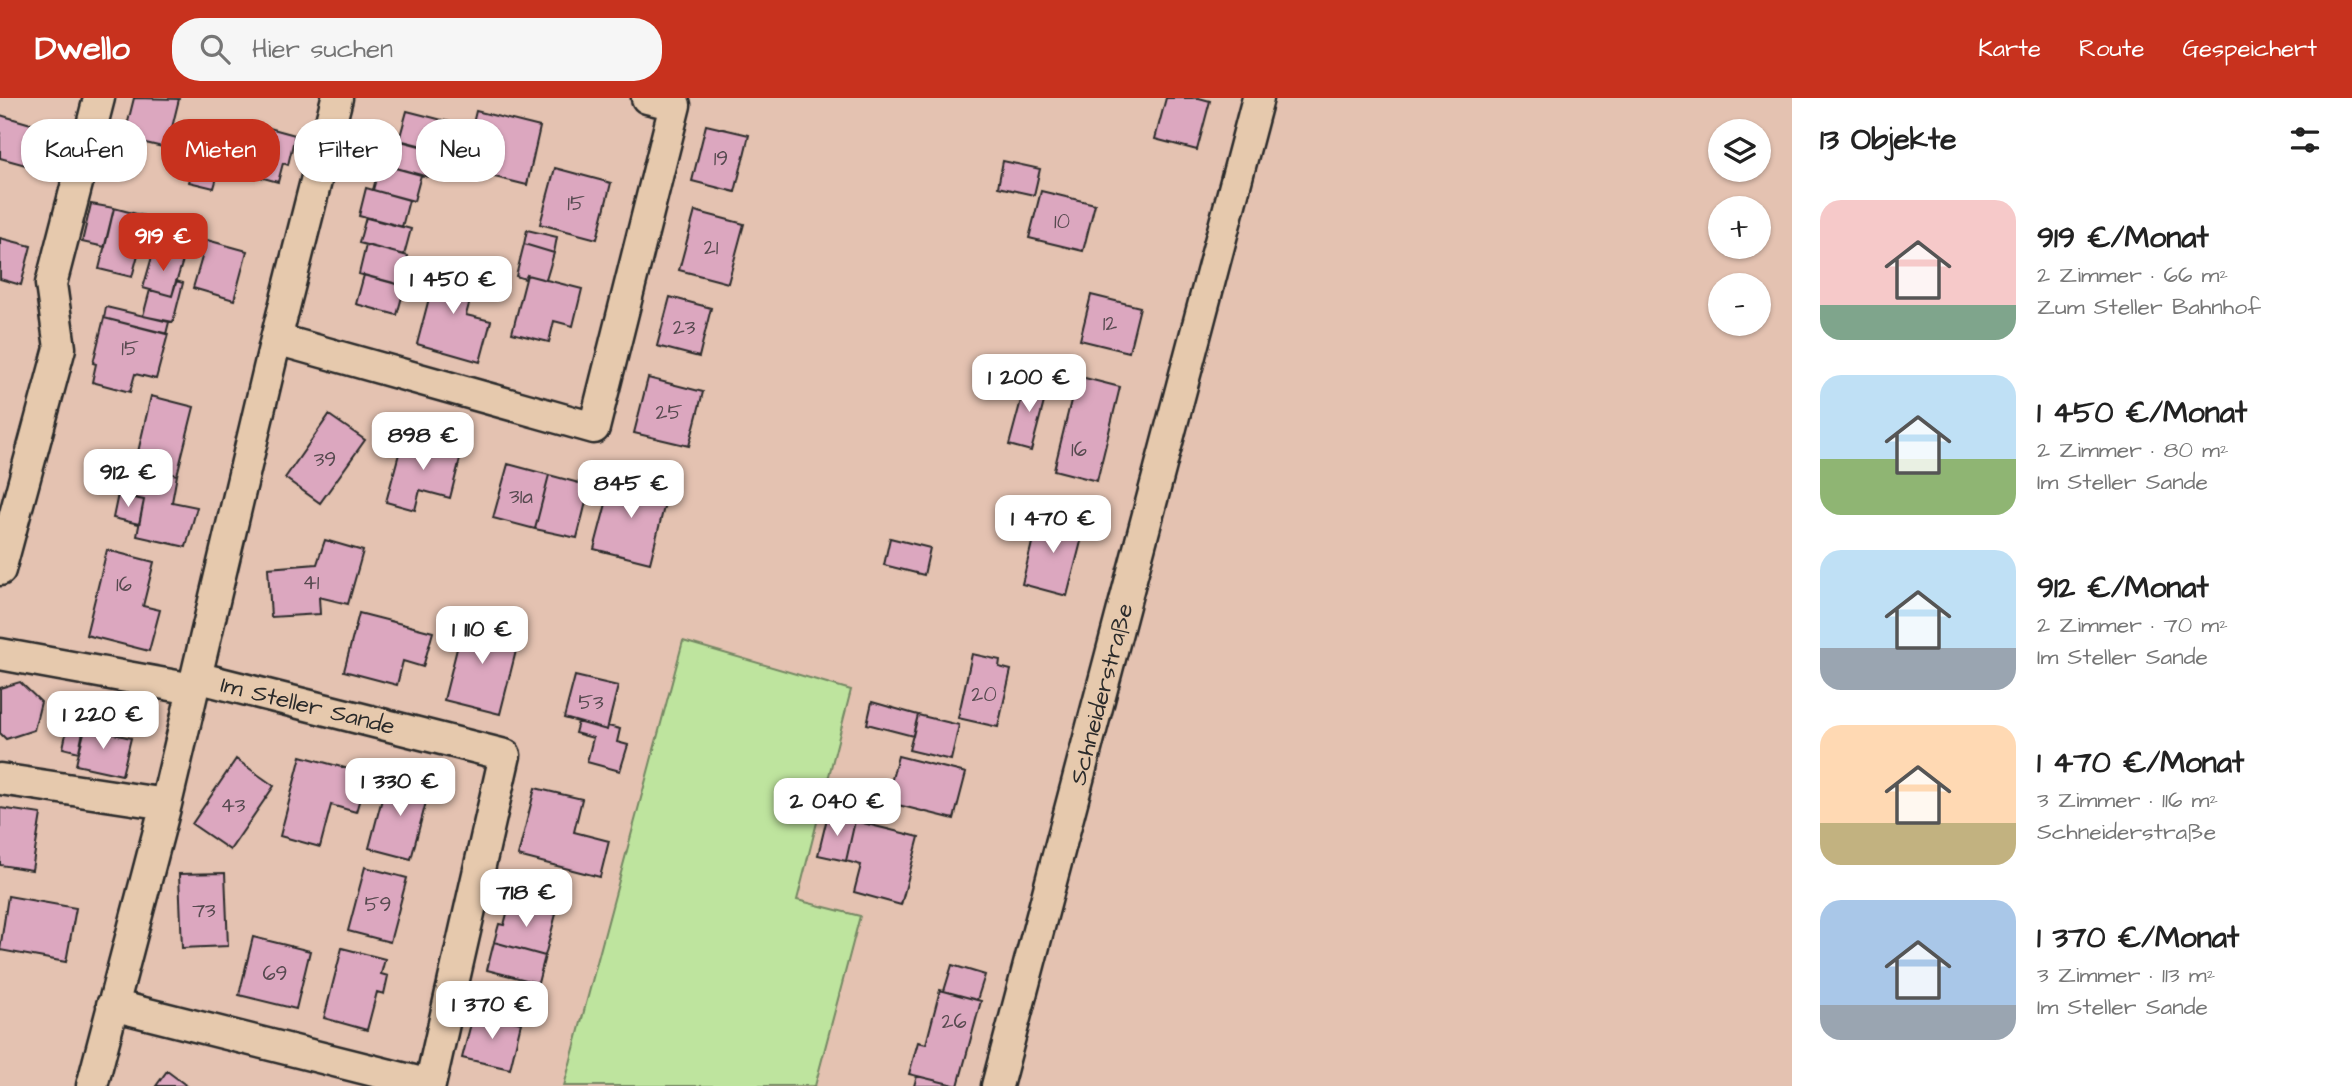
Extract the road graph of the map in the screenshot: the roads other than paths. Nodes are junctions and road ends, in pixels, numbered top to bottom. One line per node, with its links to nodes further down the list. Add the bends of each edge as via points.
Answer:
1 (99, 98): 6 (street, via 51,284 60,348)
2 (337, 98): 5 (street, Im Steller Sande)
3 (647, 98): 5 (street, via 675,105 594,428)
4 (1258, 98): 13 (street, Schneiderstraße)
5 (276, 338): 8 (street, Im Steller Sande)
6 (0, 570)
7 (0, 654): 8 (street)
8 (194, 683): 10 (street, Im Steller Sande); 11 (street, Im Steller Sande, via 505,755 430,1085)
9 (0, 779): 10 (street)
10 (166, 804): 11 (street, Im Steller Sande)
11 (112, 1005): 12 (street, Im Steller Sande)
12 (92, 1086)
13 (997, 1086)

